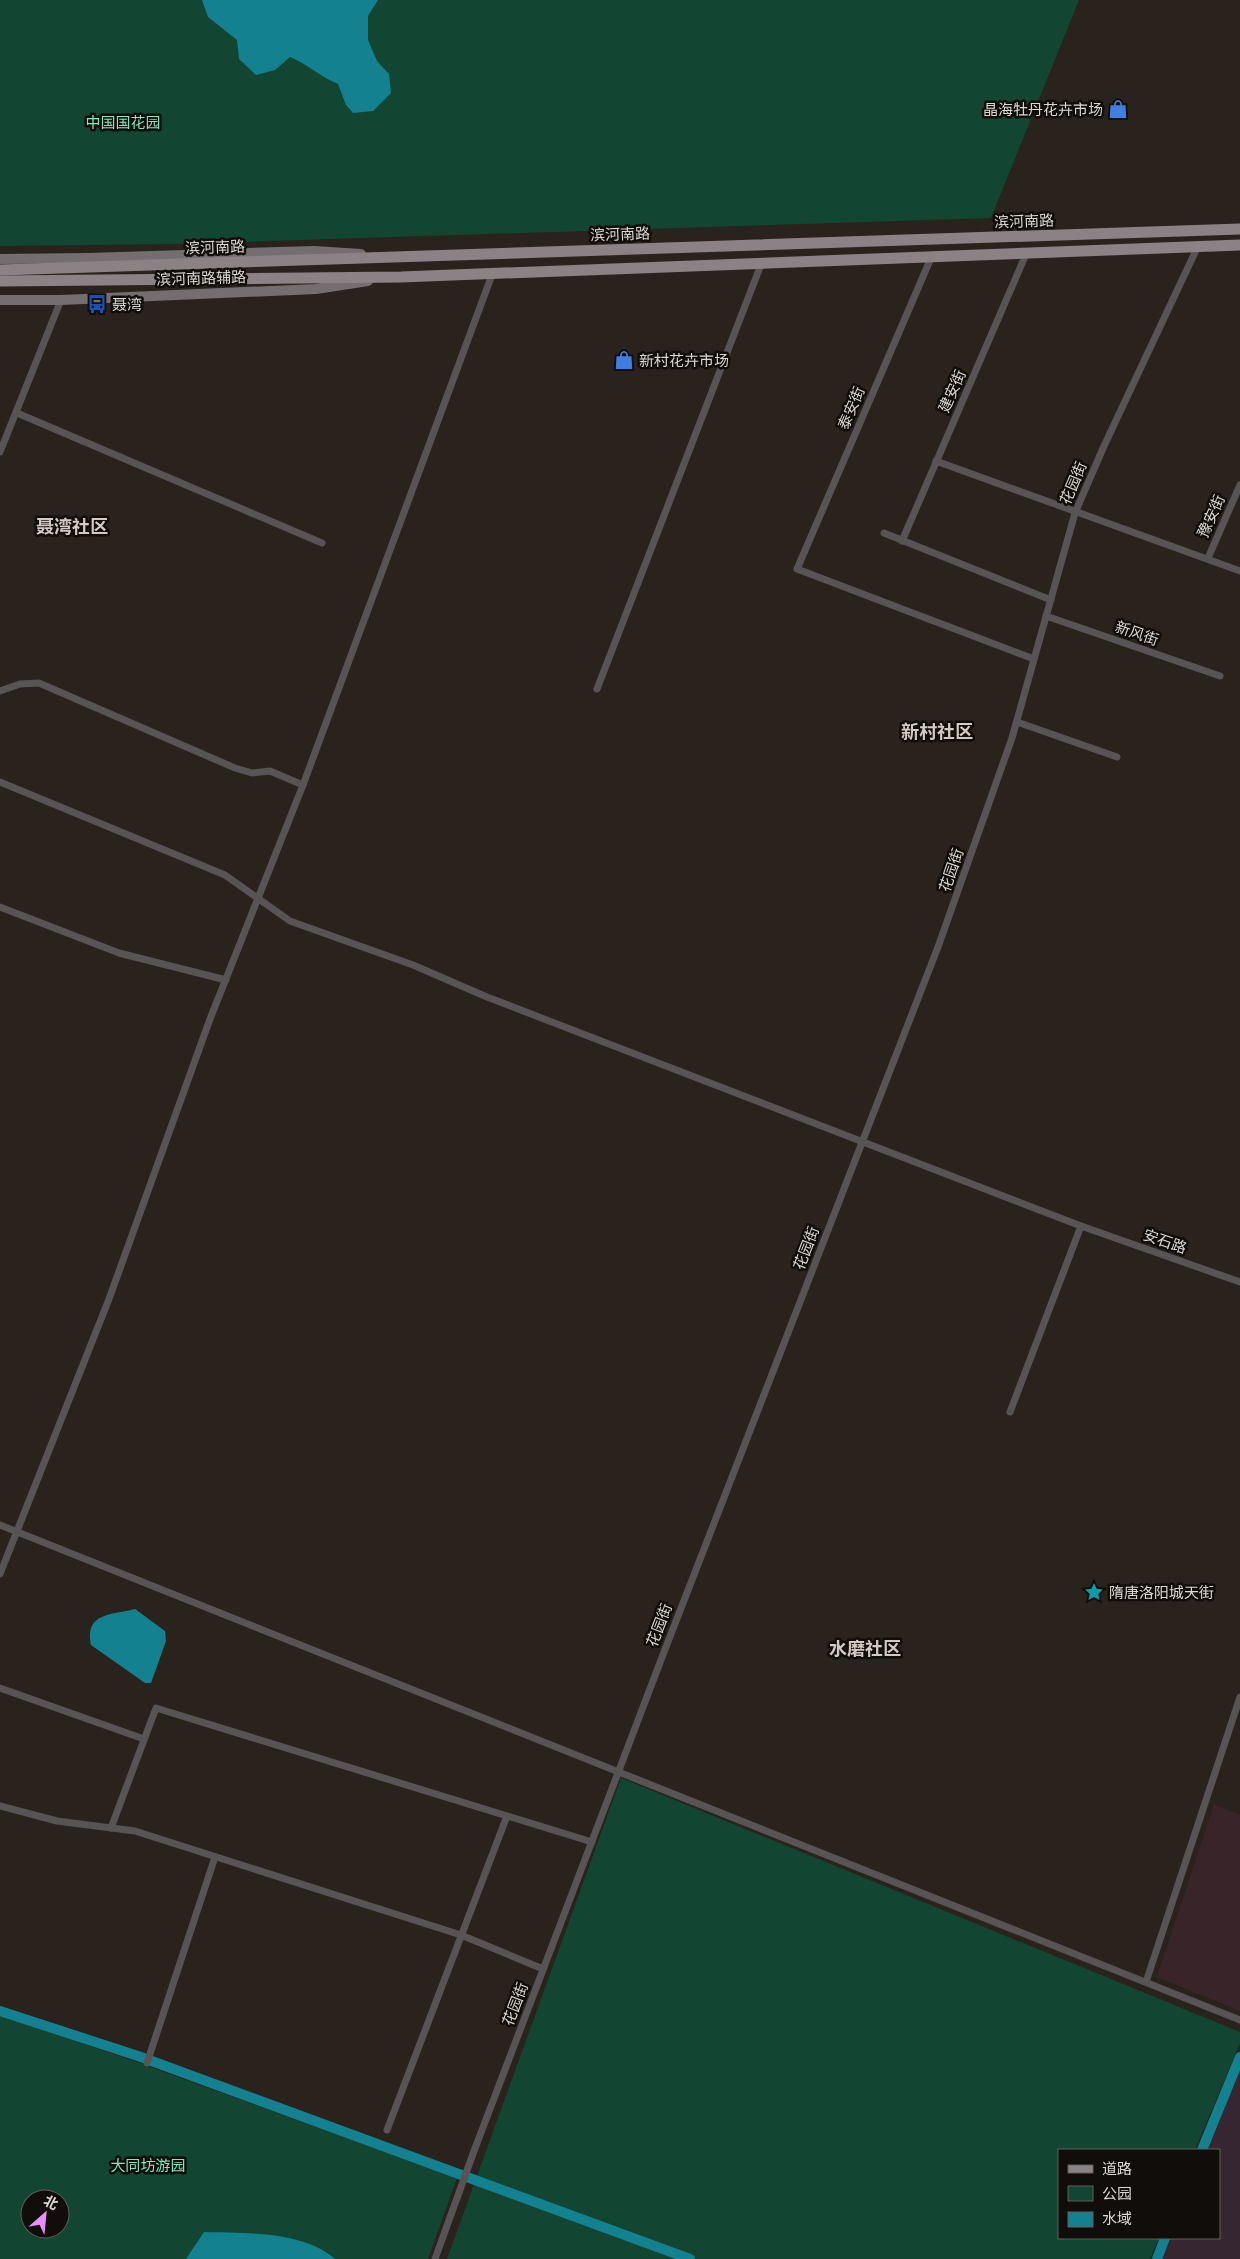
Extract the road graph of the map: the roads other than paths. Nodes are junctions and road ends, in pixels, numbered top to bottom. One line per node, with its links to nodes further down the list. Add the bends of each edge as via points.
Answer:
1 (1240, 229): 2 (main road, 滨河南路)
2 (829, 242): 6 (main road, 滨河南路); 9 (main road)
3 (1240, 245): 4 (main road, 滨河南路)
4 (1198, 246): 5 (main road, 滨河南路); 21 (street, 花园街)
5 (1027, 252): 7 (main road, 滨河南路); 19 (street, 建安街)
6 (399, 256): 8 (main road, 滨河南路辅路, via 314,251); 11 (main road, 滨河南路)
7 (931, 258): 9 (main road, 滨河南路); 29 (street, 泰安街, via 797,569)
8 (0, 259)
9 (830, 261): 10 (main road, 滨河南路)
10 (762, 262): 12 (main road, 滨河南路); 31 (street)
11 (0, 270)
12 (493, 272): 13 (main road, 滨河南路); 36 (street)
13 (402, 277): 14 (main road, 滨河南路); 16 (main road, 滨河南路辅路, via 316,288)
14 (0, 281)
15 (0, 300): 16 (main road, 滨河南路辅路)
16 (61, 300): 17 (street)
17 (16, 413): 18 (street); 24 (street)
18 (0, 452)
19 (936, 461): 21 (street); 23 (street, 建安街)
20 (1240, 485): 25 (street, 豫安街)
21 (1075, 513): 25 (street); 27 (street, 花园街)
22 (884, 532): 23 (street)
23 (902, 541): 27 (street)
24 (322, 543)
25 (1208, 558): 26 (street)
26 (1240, 571)
27 (1051, 600): 28 (street, 花园街)
28 (1046, 616): 29 (street, 花园街); 30 (street, 新风街)
29 (1034, 659): 33 (street, 花园街)
30 (1220, 676)
31 (597, 689)
32 (0, 691): 36 (street, via 20,684 40,683 235,768 252,773 270,771)
33 (1017, 722): 34 (street); 40 (street, 花园街, via 938,947)
34 (1117, 756)
35 (0, 782): 37 (street, 安石路, via 225,875)
36 (303, 785): 37 (street)
37 (258, 900): 39 (street); 40 (street, 安石路, via 290,921 413,965 496,1001)
38 (0, 907): 39 (street, via 119,953)
39 (226, 980): 45 (street, via 109,1299)
40 (862, 1142): 41 (street, 安石路); 50 (street, 花园街)
41 (1081, 1226): 42 (street, 安石路); 43 (street)
42 (1240, 1282)
43 (1010, 1412)
44 (0, 1525): 45 (street)
45 (16, 1531): 46 (street); 50 (street)
46 (0, 1574)
47 (0, 1688): 49 (street)
48 (1240, 1697): 58 (street)
49 (144, 1739): 52 (street, via 156,1708); 53 (street)
50 (618, 1772): 54 (street, 花园街); 58 (street)
51 (0, 1806): 53 (street, via 57,1821)
52 (507, 1816): 54 (street); 56 (street)
53 (111, 1828): 55 (street, via 135,1831)
54 (592, 1842): 57 (street, 花园街)
55 (215, 1857): 56 (street); 60 (street)
56 (461, 1936): 57 (street); 61 (street)
57 (543, 1969): 62 (street, 花园街)
58 (1146, 1982): 59 (street)
59 (1240, 2020)
60 (147, 2063)
61 (387, 2130)
62 (435, 2259)

